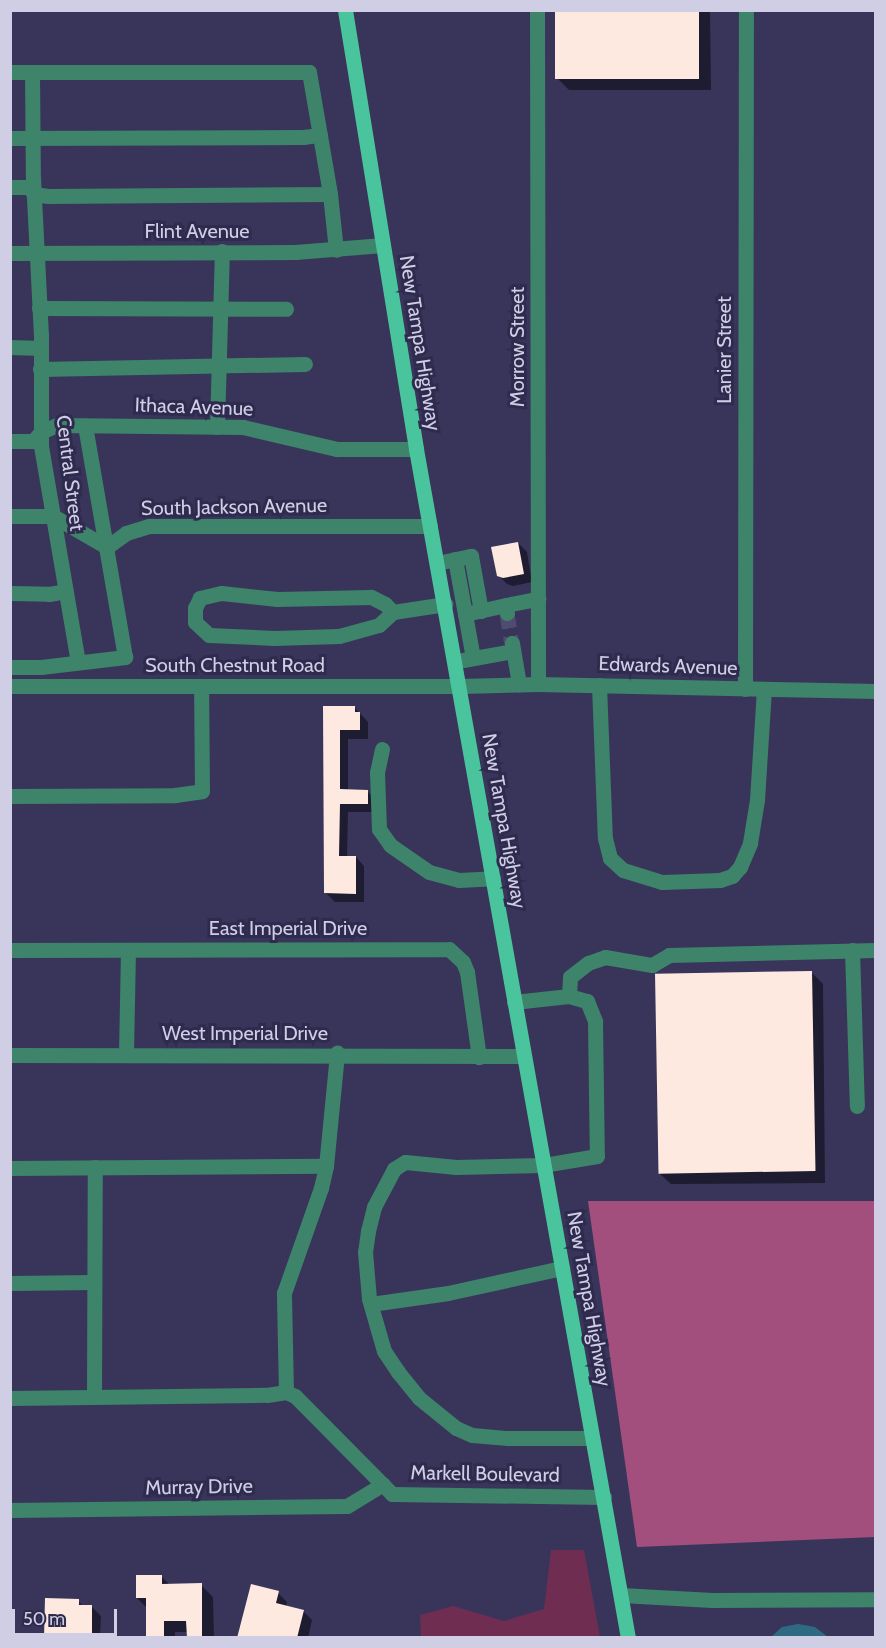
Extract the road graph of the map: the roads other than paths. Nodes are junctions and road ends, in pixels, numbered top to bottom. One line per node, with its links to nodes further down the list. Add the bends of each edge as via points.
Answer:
1 (345, 10): 12 (main road, New Tampa Highway)
2 (537, 10): 38 (street, Morrow Street)
3 (746, 10): 53 (street, Lanier Street)
4 (10, 72): 5 (street)
5 (32, 73): 6 (street, via 309,72); 8 (street, Central Street)
6 (320, 135): 8 (street); 11 (street)
7 (10, 138): 8 (street)
8 (32, 138): 10 (street, Central Street)
9 (10, 187): 10 (street, via 29,187)
10 (34, 194): 11 (street); 16 (street, Central Street)
11 (330, 194): 13 (street)
12 (383, 245): 13 (street, Flint Avenue); 29 (main road, New Tampa Highway)
13 (336, 250): 14 (street, Flint Avenue)
14 (222, 251): 16 (street, Flint Avenue); 18 (street)
15 (10, 252): 16 (street, Flint Avenue)
16 (36, 252): 17 (street, Central Street)
17 (39, 308): 18 (street); 21 (street, Central Street)
18 (220, 308): 19 (street); 23 (street)
19 (286, 309)
20 (10, 347): 21 (street)
21 (40, 348): 24 (street, Central Street)
22 (305, 364): 23 (street)
23 (218, 367): 24 (street); 26 (street)
24 (40, 369): 27 (street, Central Street)
25 (85, 425): 26 (street, Ithaca Avenue); 27 (street, Ithaca Avenue, via 57,425); 33 (street)
26 (218, 427): 29 (street, Ithaca Avenue, via 257,429 337,449)
27 (41, 432): 28 (street, Ithaca Avenue, via 33,441); 31 (street, Central Street)
28 (10, 441)
29 (416, 449): 32 (main road, New Tampa Highway)
30 (10, 516): 31 (street)
31 (53, 516): 33 (street); 36 (street, Central Street)
32 (430, 526): 33 (street, South Jackson Avenue, via 149,526 126,533); 35 (main road, New Tampa Highway)
33 (107, 547): 44 (street, via 125,657)
34 (455, 559): 35 (street); 40 (street, via 471,556); 42 (street)
35 (437, 563): 39 (main road, New Tampa Highway)
36 (66, 591): 37 (street); 44 (street, Central Street)
37 (10, 593)
38 (538, 599): 40 (street, via 506,609); 48 (street, Morrow Street)
39 (445, 604): 41 (street); 45 (main road, New Tampa Highway)
40 (482, 610): 42 (street)
41 (393, 612): 41 (street, via 379,625 339,636 209,635 195,622 200,598 221,593 277,599 371,597)
42 (465, 614): 43 (street)
43 (473, 658): 45 (street); 47 (street, via 513,647)
44 (78, 662): 46 (street)
45 (456, 662): 52 (main road, New Tampa Highway)
46 (10, 667)
47 (519, 684): 48 (street, Edwards Avenue); 52 (street, Edwards Avenue)
48 (538, 684): 49 (street, Edwards Avenue)
49 (599, 685): 53 (street, Edwards Avenue); 54 (street, via 605,838 610,858 623,870 662,882 720,880 732,876 740,867 750,843 757,800)
50 (10, 686): 51 (street, South Chestnut Road)
51 (201, 686): 52 (street, South Chestnut Road); 57 (street, via 202,791 175,795)
52 (460, 686): 58 (main road, New Tampa Highway)
53 (746, 689): 54 (street, Edwards Avenue)
54 (764, 690): 55 (street, Edwards Avenue)
55 (876, 691)
56 (382, 749): 58 (street, via 377,772 379,829 390,844 429,872 459,880)
57 (10, 796)
58 (493, 878): 64 (main road, New Tampa Highway)
59 (10, 950): 60 (street, East Imperial Drive)
60 (128, 950): 66 (street); 69 (street, East Imperial Drive, via 449,949 463,962 467,972)
61 (852, 950): 62 (street); 63 (street, via 669,955 652,965 605,957 588,963 570,977); 70 (street)
62 (876, 950)
63 (569, 996): 64 (street); 71 (street, Markell Boulevard, via 587,1001 595,1021 597,1156)
64 (514, 1002): 68 (main road, New Tampa Highway)
65 (337, 1053): 66 (street, West Imperial Drive); 69 (street, West Imperial Drive); 72 (street)
66 (126, 1054): 67 (street, West Imperial Drive)
67 (10, 1055)
68 (523, 1056): 69 (street, West Imperial Drive); 71 (main road, New Tampa Highway)
69 (479, 1057)
70 (857, 1106)
71 (543, 1165): 75 (main road, New Tampa Highway); 78 (street, Markell Boulevard, via 456,1167 405,1162 394,1169 374,1208 368,1231 366,1271)
72 (326, 1166): 73 (street); 79 (street, via 285,1284)
73 (95, 1167): 74 (street); 76 (street)
74 (10, 1168)
75 (562, 1268): 78 (street, via 448,1293); 82 (main road, New Tampa Highway)
76 (94, 1282): 77 (street); 80 (street)
77 (10, 1283)
78 (371, 1304): 82 (street, Markell Boulevard, via 384,1351 398,1372 419,1398 463,1433 508,1438)
79 (286, 1392): 80 (street); 83 (street, Markell Boulevard, via 295,1396)
80 (94, 1397): 81 (street)
81 (10, 1398)
82 (592, 1438): 84 (main road, New Tampa Highway)
83 (383, 1484): 84 (street, Markell Boulevard, via 392,1494); 85 (street, Murray Drive, via 346,1506)
84 (604, 1497): 86 (main road, New Tampa Highway)
85 (10, 1510)
86 (621, 1595): 87 (street, via 701,1600); 88 (main road, New Tampa Highway)
87 (876, 1599)
88 (628, 1638)

